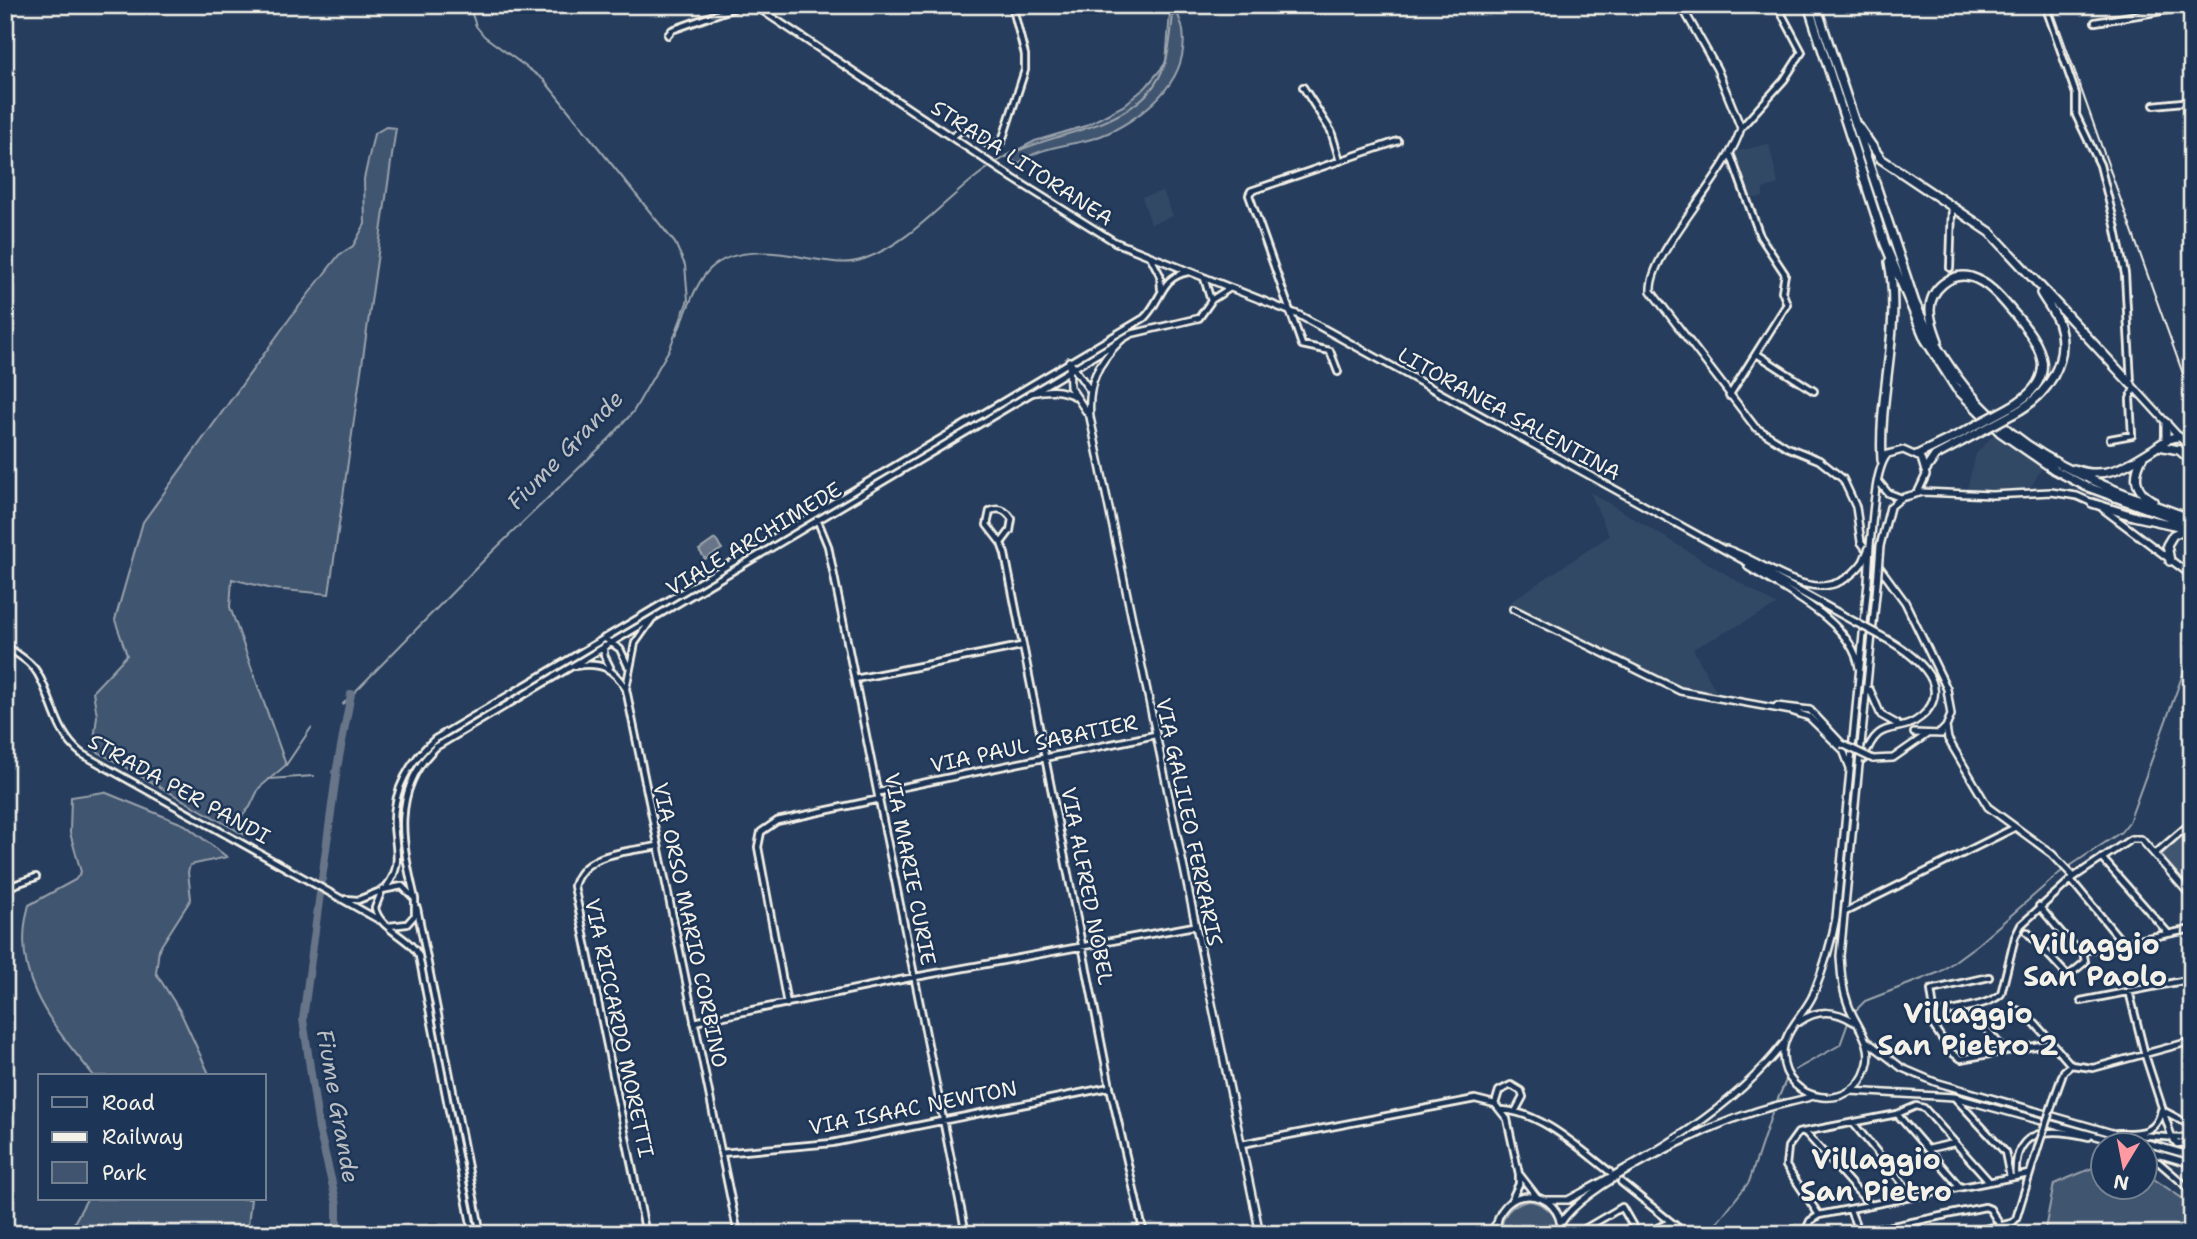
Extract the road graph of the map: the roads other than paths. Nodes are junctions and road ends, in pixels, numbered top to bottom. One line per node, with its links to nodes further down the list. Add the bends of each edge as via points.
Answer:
1 (742, 5): 11 (street)
2 (754, 5): 17 (street, STRADA LITORANEA)
3 (1012, 5): 17 (street, via 1025,69 1002,141 989,145 967,130)
4 (1681, 5): 16 (street, via 1717,69)
5 (1777, 5): 16 (street, via 1802,52)
6 (1808, 5): 22 (highway)
7 (1816, 5): 15 (highway)
8 (2045, 5): 38 (street, via 2076,94 2076,115 2100,165 2115,225 2125,274)
9 (2192, 6): 10 (street)
10 (2095, 22)
11 (668, 35)
12 (1303, 87): 20 (street, via 1331,131)
13 (2192, 101): 14 (street)
14 (2154, 105)
15 (1850, 113): 21 (highway, via 1881,159); 34 (highway, via 1916,303)
16 (1741, 128): 19 (street)
17 (952, 137): 23 (street, STRADA LITORANEA, via 1115,242)
18 (1398, 141): 20 (street)
19 (1731, 156): 33 (street, via 1760,236 1785,274 1782,287 1787,304); 42 (street, via 1677,232 1650,285)
20 (1340, 161): 31 (street, via 1249,195)
21 (1952, 206): 24 (street); 27 (highway, via 1990,232)
22 (1885, 244): 54 (highway, via 1893,324); 66 (highway, via 1943,370 2000,432 2085,486)
23 (1151, 258): 25 (street, STRADA LITORANEA); 29 (street)
24 (1950, 268)
25 (1188, 272): 26 (street, STRADA LITORANEA); 29 (street, VIALE ARCHIMEDE, via 1173,276)
26 (1204, 278): 28 (street, STRADA LITORANEA); 30 (street)
27 (2034, 283): 38 (highway); 44 (highway, via 2057,320 2061,354 2049,386 2032,403)
28 (1231, 288): 30 (street, VIALE ARCHIMEDE); 31 (street, STRADA LITORANEA)
29 (1161, 289): 35 (street, VIALE ARCHIMEDE, via 1153,310 1144,318)
30 (1210, 301): 32 (street, VIALE ARCHIMEDE, via 1204,314 1190,322 1150,328)
31 (1290, 311): 37 (street, via 1301,345 1330,351); 68 (street, LITORANEA SALENTINA)
32 (1122, 339): 36 (street, VIALE ARCHIMEDE); 39 (street, VIA GALILEO FERRARIS, via 1103,357)
33 (1757, 354): 40 (street); 42 (street)
34 (1947, 360): 44 (highway, via 1931,325 1929,307 1942,283 1956,276 1970,277 1998,295 2035,337 2043,355 2035,387); 56 (highway, via 1990,414)
35 (1069, 361): 36 (street, VIA GALILEO FERRARIS); 63 (street, VIALE ARCHIMEDE)
36 (1072, 369): 39 (street); 41 (street, VIALE ARCHIMEDE); 43 (street, VIA GALILEO FERRARIS, via 1070,387)
37 (1338, 372)
38 (2133, 386): 46 (street); 49 (street, via 2132,435)
39 (1089, 389): 45 (street, VIA GALILEO FERRARIS)
40 (1814, 391)
41 (1030, 393): 43 (street, via 1065,391); 65 (street, VIALE ARCHIMEDE)
42 (1729, 396): 88 (street, via 1762,432 1819,460 1843,479 1856,507 1861,542 1905,602 1947,689 1951,709)
43 (1076, 397): 45 (street, VIA GALILEO FERRARIS)
44 (2011, 410): 48 (highway, bridge)
45 (1090, 416): 92 (street, VIA GALILEO FERRARIS)
46 (2166, 422): 47 (street); 50 (highway)
47 (2179, 437): 50 (highway); 51 (street)
48 (1959, 438): 52 (highway); 57 (highway)
49 (2110, 439)
50 (2168, 443): 53 (highway); 55 (highway)
51 (2192, 451)
52 (1917, 455): 54 (street, via 1903,450); 57 (street)
53 (2143, 455): 56 (highway, via 2099,475); 62 (highway, via 2136,484 2148,499)
54 (1882, 460): 58 (street)
55 (2192, 461)
56 (2053, 462): 62 (highway, via 2087,480)
57 (1926, 469): 59 (street, via 1925,482)
58 (1879, 482): 60 (street, via 1888,493); 69 (street)
59 (1916, 493): 60 (street); 61 (street, via 2051,492)
60 (1901, 498): 84 (street, bridge, via 1887,512 1880,546)
61 (2092, 503): 66 (highway); 70 (street)
62 (2174, 512): 64 (highway)
63 (814, 513): 65 (street, VIA MARIE CURIE); 74 (street, VIALE ARCHIMEDE)
64 (2192, 519)
65 (817, 520): 73 (street, VIALE ARCHIMEDE); 83 (street, VIA MARIE CURIE, via 828,545)
66 (2191, 527): 70 (highway, via 2170,540)
67 (1001, 544): 67 (street, VIA ALFRED NOBEL, via 987,525 990,511 997,508 1012,519); 78 (street, VIA ALFRED NOBEL)
68 (1713, 545): 69 (street, bridge, via 1813,587 1840,583 1853,575); 82 (street, via 1839,629 1853,648); 87 (street, bridge, via 1917,659 1932,682 1929,706)
69 (1870, 545): 82 (street, bridge)
70 (2171, 561): 71 (street)
71 (2192, 576)
72 (1513, 609): 95 (street, via 1681,691 1810,710)
73 (659, 613): 75 (street, VIALE ARCHIMEDE); 80 (street, via 640,632)
74 (604, 638): 75 (street); 77 (street, VIA ORSO MARIO CORBINO); 110 (street, VIALE ARCHIMEDE, via 450,729 421,753 399,792 394,824 398,862)
75 (611, 642): 77 (street, VIALE ARCHIMEDE); 80 (street)
76 (5, 645): 112 (street, STRADA PER PANDI, via 37,672 69,744)
77 (604, 646): 79 (street, VIALE ARCHIMEDE); 81 (street, VIA ORSO MARIO CORBINO)
78 (1021, 646): 83 (street); 97 (street, VIA ALFRED NOBEL)
79 (569, 667): 81 (street, via 593,664); 113 (street, VIALE ARCHIMEDE, via 445,741 417,769 406,792 402,818)
80 (629, 667): 85 (street)
81 (611, 669): 85 (street, VIA ORSO MARIO CORBINO)
82 (1860, 677): 89 (street)
83 (855, 679): 100 (street, VIA MARIE CURIE)
84 (1869, 680): 86 (street, via 1877,709); 99 (street)
85 (626, 689): 104 (street, VIA ORSO MARIO CORBINO)
86 (1898, 724): 87 (street); 99 (street, via 1869,745)
87 (1909, 724): 90 (street)
88 (1946, 727): 91 (street); 94 (street)
89 (1855, 728): 95 (street, via 1851,743); 98 (street)
90 (1914, 733): 93 (street); 96 (street)
91 (1938, 734): 93 (street); 94 (street)
92 (1155, 735): 97 (street, VIA PAUL SABATIER); 118 (street, VIA GALILEO FERRARIS)
93 (1926, 735): 96 (street)
94 (1948, 738): 103 (street, via 1987,807)
95 (1842, 746): 96 (street, bridge, via 1873,759 1892,758); 98 (street)
96 (1911, 746)
97 (1046, 757): 100 (street, VIA PAUL SABATIER); 123 (street, VIA ALFRED NOBEL)
98 (1852, 773): 135 (street, via 1833,937 1811,997)
99 (1859, 779): 115 (street)
100 (879, 792): 101 (street, VIA MARIE CURIE)
101 (880, 799): 125 (street, VIA MARIE CURIE); 130 (street, via 777,821 761,832 758,847)
102 (2192, 821): 105 (street)
103 (2014, 828): 108 (street, via 2052,854); 115 (street)
104 (658, 846): 134 (street, VIA ORSO MARIO CORBINO); 198 (street, VIA RICCARDO MORETTI, via 590,861 578,872 574,887)
105 (2156, 853): 106 (street, via 2141,839 2130,839); 111 (street)
106 (2102, 858): 108 (street); 121 (street)
107 (36, 877): 109 (street)
108 (2073, 878): 114 (street); 122 (street)
109 (5, 888)
110 (385, 888): 112 (street, via 358,900); 113 (street, via 402,886); 116 (street, via 374,908)
111 (2192, 897)
112 (342, 898): 116 (street, STRADA PER PANDI)
113 (416, 901): 117 (street, via 415,915 407,924); 197 (street)
114 (2039, 906): 124 (street, via 2071,944); 133 (street, via 2015,937 2001,994 1980,1006)
115 (1845, 912): 136 (street, via 1841,973)
116 (380, 920): 117 (street, STRADA PER PANDI)
117 (389, 926): 196 (street, STRADA PER PANDI, via 419,956)
118 (1194, 926): 123 (street); 166 (street, VIA GALILEO FERRARIS)
119 (2192, 929): 121 (street)
120 (2027, 932): 124 (street, via 2068,976 2085,962)
121 (2168, 933): 122 (street)
122 (2123, 943): 124 (street)
123 (1083, 946): 125 (street); 144 (street, VIA ALFRED NOBEL)
124 (2083, 951)
125 (915, 977): 130 (street); 153 (street, VIA MARIE CURIE)
126 (1989, 978): 133 (street, via 1931,990)
127 (2192, 979): 128 (street)
128 (2129, 991): 129 (street); 142 (street)
129 (2081, 1001)
130 (787, 1004): 134 (street)
131 (2017, 1010): 140 (street, via 2026,1013)
132 (1972, 1013): 141 (street)
133 (1933, 1018): 141 (street, via 1932,1028 1961,1059)
134 (694, 1022): 169 (street, VIA ORSO MARIO CORBINO)
135 (1795, 1024): 136 (street, via 1819,1012 1845,1016); 137 (street)
136 (1857, 1024): 139 (street)
137 (1785, 1041): 146 (street, via 1785,1068 1801,1090); 184 (street, via 1749,1084 1711,1115 1569,1199)
138 (2192, 1041): 142 (street)
139 (1868, 1042): 145 (street, via 1867,1069); 156 (street, via 1902,1068 1936,1082)
140 (2052, 1042): 141 (street); 143 (street)
141 (2005, 1050)
142 (2145, 1055): 143 (street, via 2093,1068); 151 (street)
143 (2071, 1065): 176 (street, bridge, via 2064,1071)
144 (1110, 1087): 153 (street, VIA ISAAC NEWTON); 201 (street, VIA ALFRED NOBEL)
145 (1851, 1091): 146 (street, via 1826,1098); 147 (street)
146 (1814, 1096): 190 (street, via 1710,1129 1589,1194)
147 (1954, 1097): 159 (street); 177 (street, via 2005,1152)
148 (1496, 1104): 149 (street); 150 (street, via 1499,1090 1511,1085 1523,1097); 166 (street, via 1475,1099)
149 (1503, 1110): 150 (street); 175 (street)
150 (1516, 1110): 174 (street)
151 (2162, 1110): 155 (street); 157 (street, via 2160,1122); 163 (street)
152 (1897, 1114): 154 (street); 165 (street, via 1920,1106); 168 (street)
153 (941, 1120): 169 (street, VIA ISAAC NEWTON, via 832,1143); 200 (street, VIA MARIE CURIE)
154 (1853, 1123): 158 (street); 183 (street)
155 (2192, 1126)
156 (2104, 1130)
157 (2149, 1130)
158 (1805, 1132): 186 (street); 188 (street, via 1798,1133 1788,1147 1786,1166)
159 (2088, 1134)
160 (2192, 1135): 163 (street)
161 (2088, 1137): 177 (street, via 2034,1134 2020,1149)
162 (2158, 1137): 163 (street)
163 (2172, 1138): 164 (street, via 2177,1144)
164 (2192, 1142)
165 (1955, 1143): 168 (street); 178 (street)
166 (1242, 1144): 202 (street, VIA GALILEO FERRARIS)
167 (2158, 1146): 171 (street)
168 (1928, 1149): 180 (street)
169 (721, 1153): 199 (street, VIA ORSO MARIO CORBINO)
170 (2158, 1154): 173 (street)
171 (2192, 1156)
172 (2158, 1162): 181 (street)
173 (2192, 1164)
174 (1610, 1172)
175 (1519, 1174): 182 (street); 185 (street)
176 (2029, 1174): 177 (street); 192 (street, via 2016,1219)
177 (2013, 1176): 178 (street)
178 (1989, 1181): 180 (street)
179 (1622, 1182): 189 (street)
180 (1960, 1187): 183 (street)
181 (2192, 1191)
182 (1536, 1197): 184 (street); 185 (street)
183 (1914, 1197): 186 (street)
184 (1545, 1200): 190 (street)
185 (1511, 1201): 191 (street)
186 (1870, 1206): 187 (street)
187 (1850, 1210): 188 (street); 195 (street)
188 (1819, 1215): 209 (street)
189 (1671, 1222): 194 (street); 208 (street)
190 (1561, 1223): 205 (street)
191 (1496, 1224): 203 (street); 204 (street)
192 (2000, 1226): 193 (street, via 1985,1207); 210 (street)
193 (1886, 1231): 195 (street)
194 (1637, 1233): 206 (street, via 1622,1207); 207 (street)
195 (1859, 1233)
196 (473, 1234)
197 (481, 1234)
198 (646, 1234)
199 (738, 1234)
200 (966, 1234)
201 (1144, 1234)
202 (1260, 1234)
203 (1489, 1234)
204 (1496, 1234)
205 (1561, 1234)
206 (1576, 1234)
207 (1619, 1234)
208 (1686, 1234)
209 (1804, 1234)
210 (1964, 1234)

